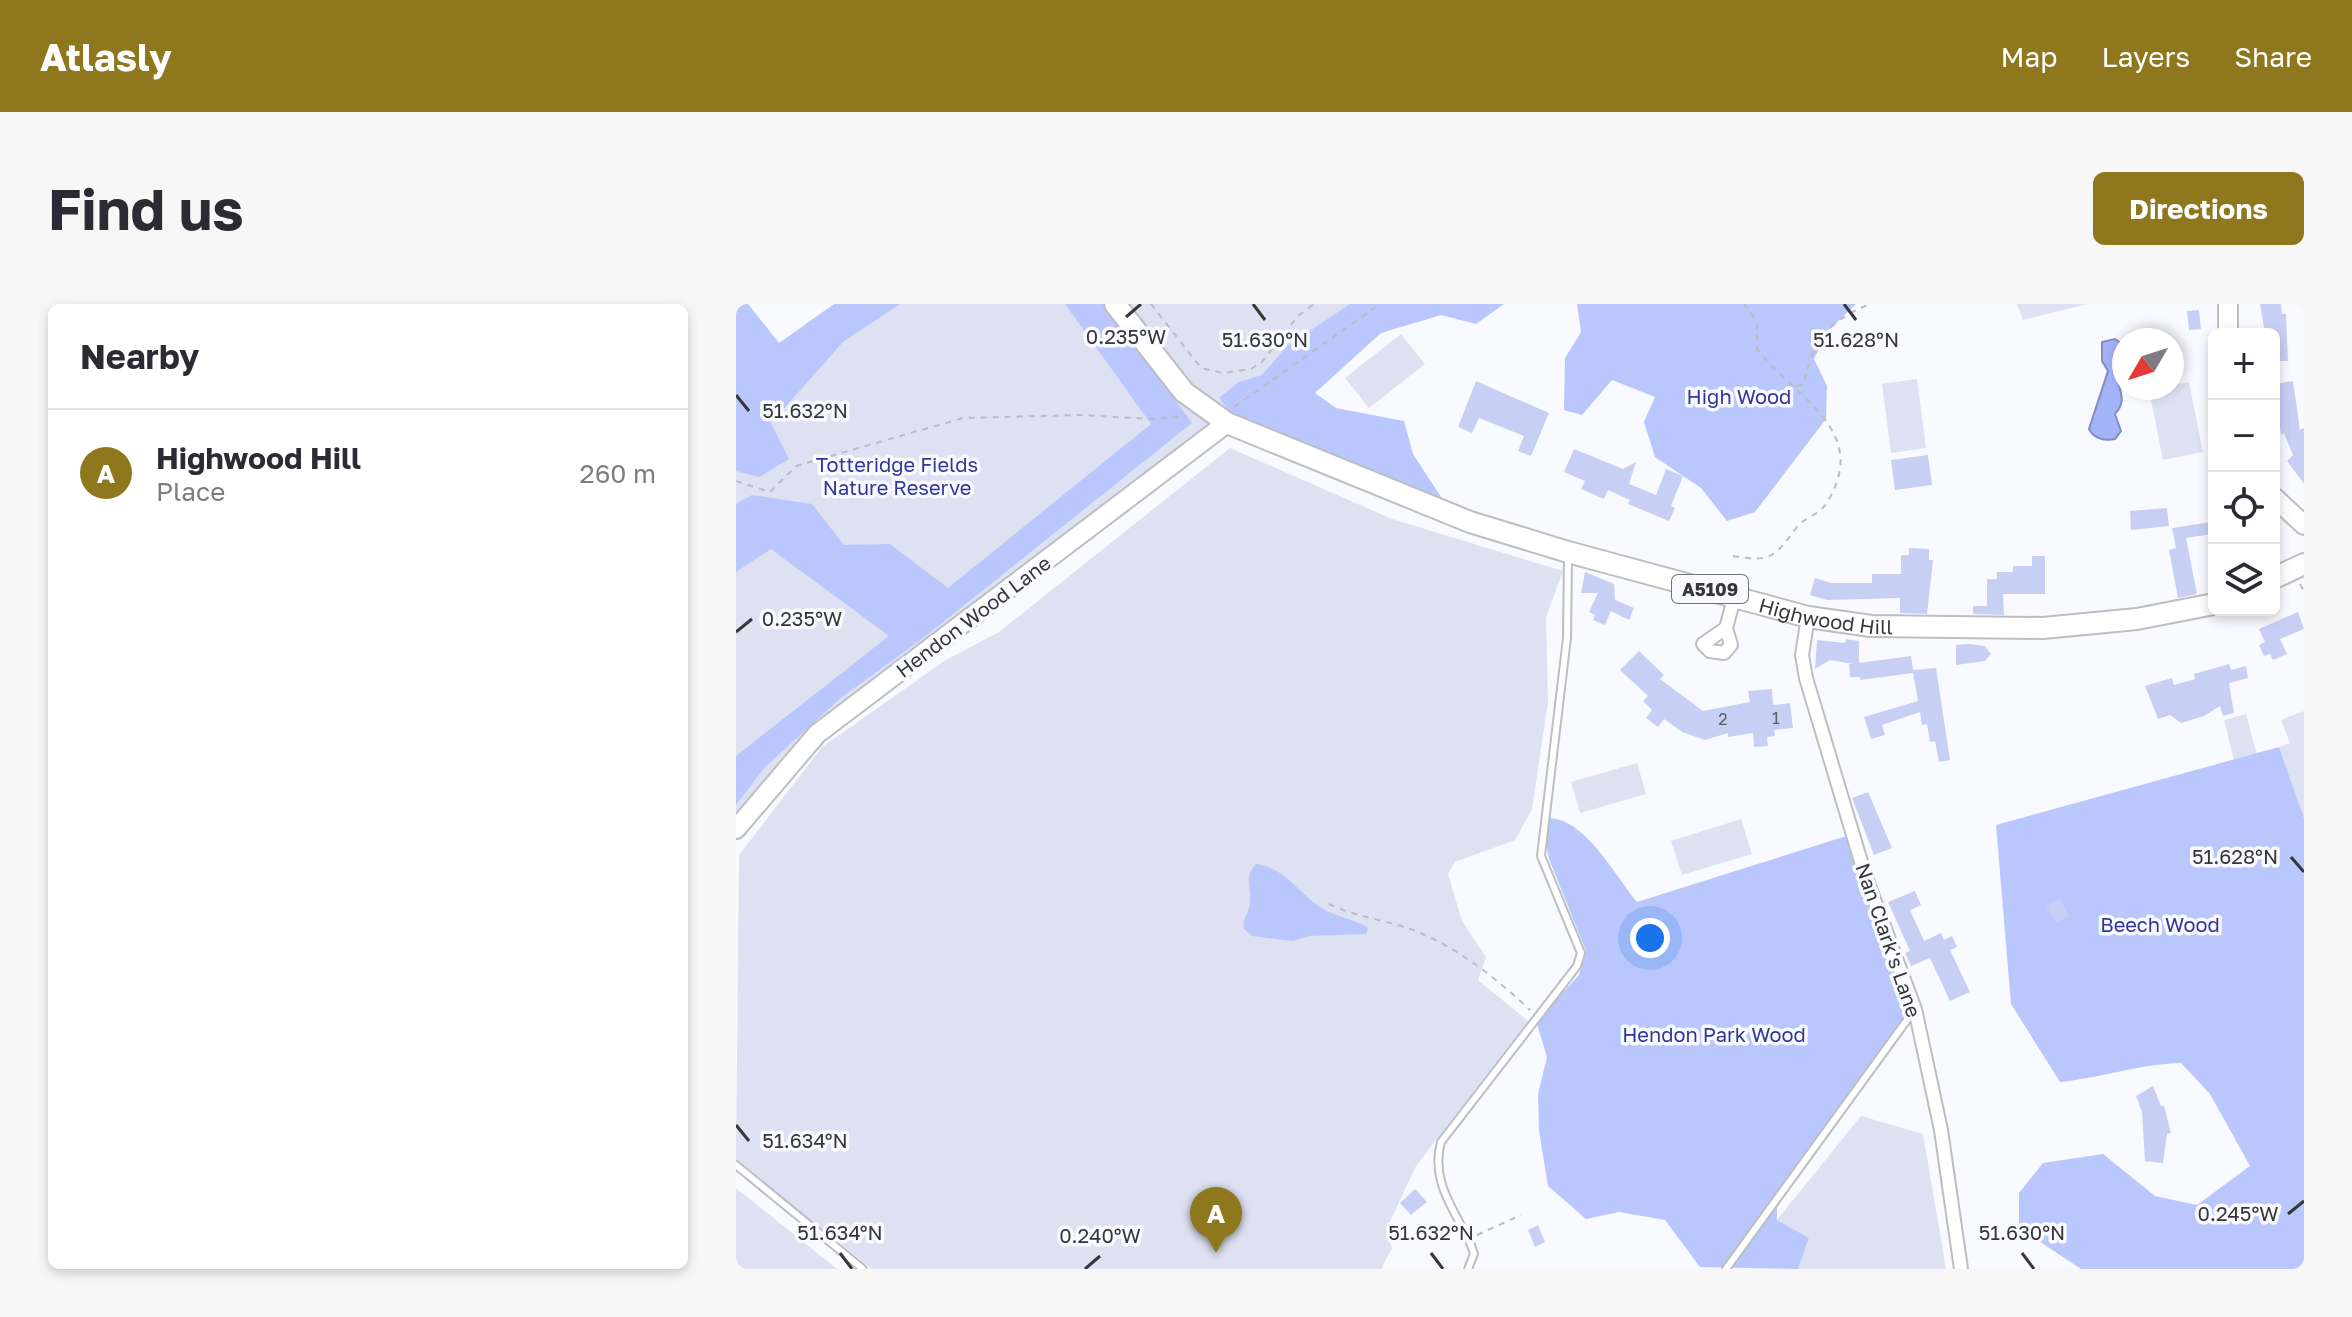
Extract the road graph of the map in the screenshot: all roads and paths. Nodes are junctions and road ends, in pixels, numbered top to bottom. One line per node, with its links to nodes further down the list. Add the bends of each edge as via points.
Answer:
1 (1115, 304): 10 (main road, A5109, via 1184,392)
2 (1151, 304): 3 (path, via 1201,368 1223,373 1262,362)
3 (1314, 304)
4 (1380, 304): 10 (path)
5 (1744, 304): 9 (path, via 1757,321 1757,349)
6 (1870, 304): 9 (path, via 1817,340 1804,384)
7 (2228, 304): 8 (main road)
8 (2228, 328)
9 (1795, 386): 15 (path, via 1839,444 1831,494 1777,553 1757,559)
10 (1221, 419): 11 (path, via 963,418 796,466 770,492); 14 (main road, Highwood Hill / A5109, via 1470,522); 22 (main road, Hendon Wood Lane, via 817,734)
11 (736, 481)
12 (2280, 503): 13 (main road)
13 (2304, 525)
14 (1568, 552): 18 (main road, Highwood Hill / A5109); 25 (lane, via 1567,638 1541,856 1581,953)
15 (1733, 556)
16 (2304, 564): 17 (main road)
17 (2280, 574)
18 (1735, 595): 20 (main road, Highwood Hill / A5109); 21 (street)
19 (2208, 605): 20 (main road, Highwood Hill / A5109, via 2043,628 1871,626)
20 (1808, 617): 24 (street, Nan Clark's Lane, via 1802,655 1806,678 1865,875)
21 (1726, 628)
22 (736, 829)
23 (1329, 904): 25 (path, via 1418,932 1450,948)
24 (1915, 1009): 31 (lane); 32 (street, Nan Clark's Lane, via 1941,1130)
25 (1539, 1018): 28 (lane, via 1441,1142 1440,1186)
26 (736, 1165): 29 (lane)
27 (1521, 1215): 28 (path)
28 (1469, 1239): 30 (lane, via 1474,1254)
29 (863, 1269)
30 (1468, 1269)
31 (1726, 1269)
32 (1961, 1269)

